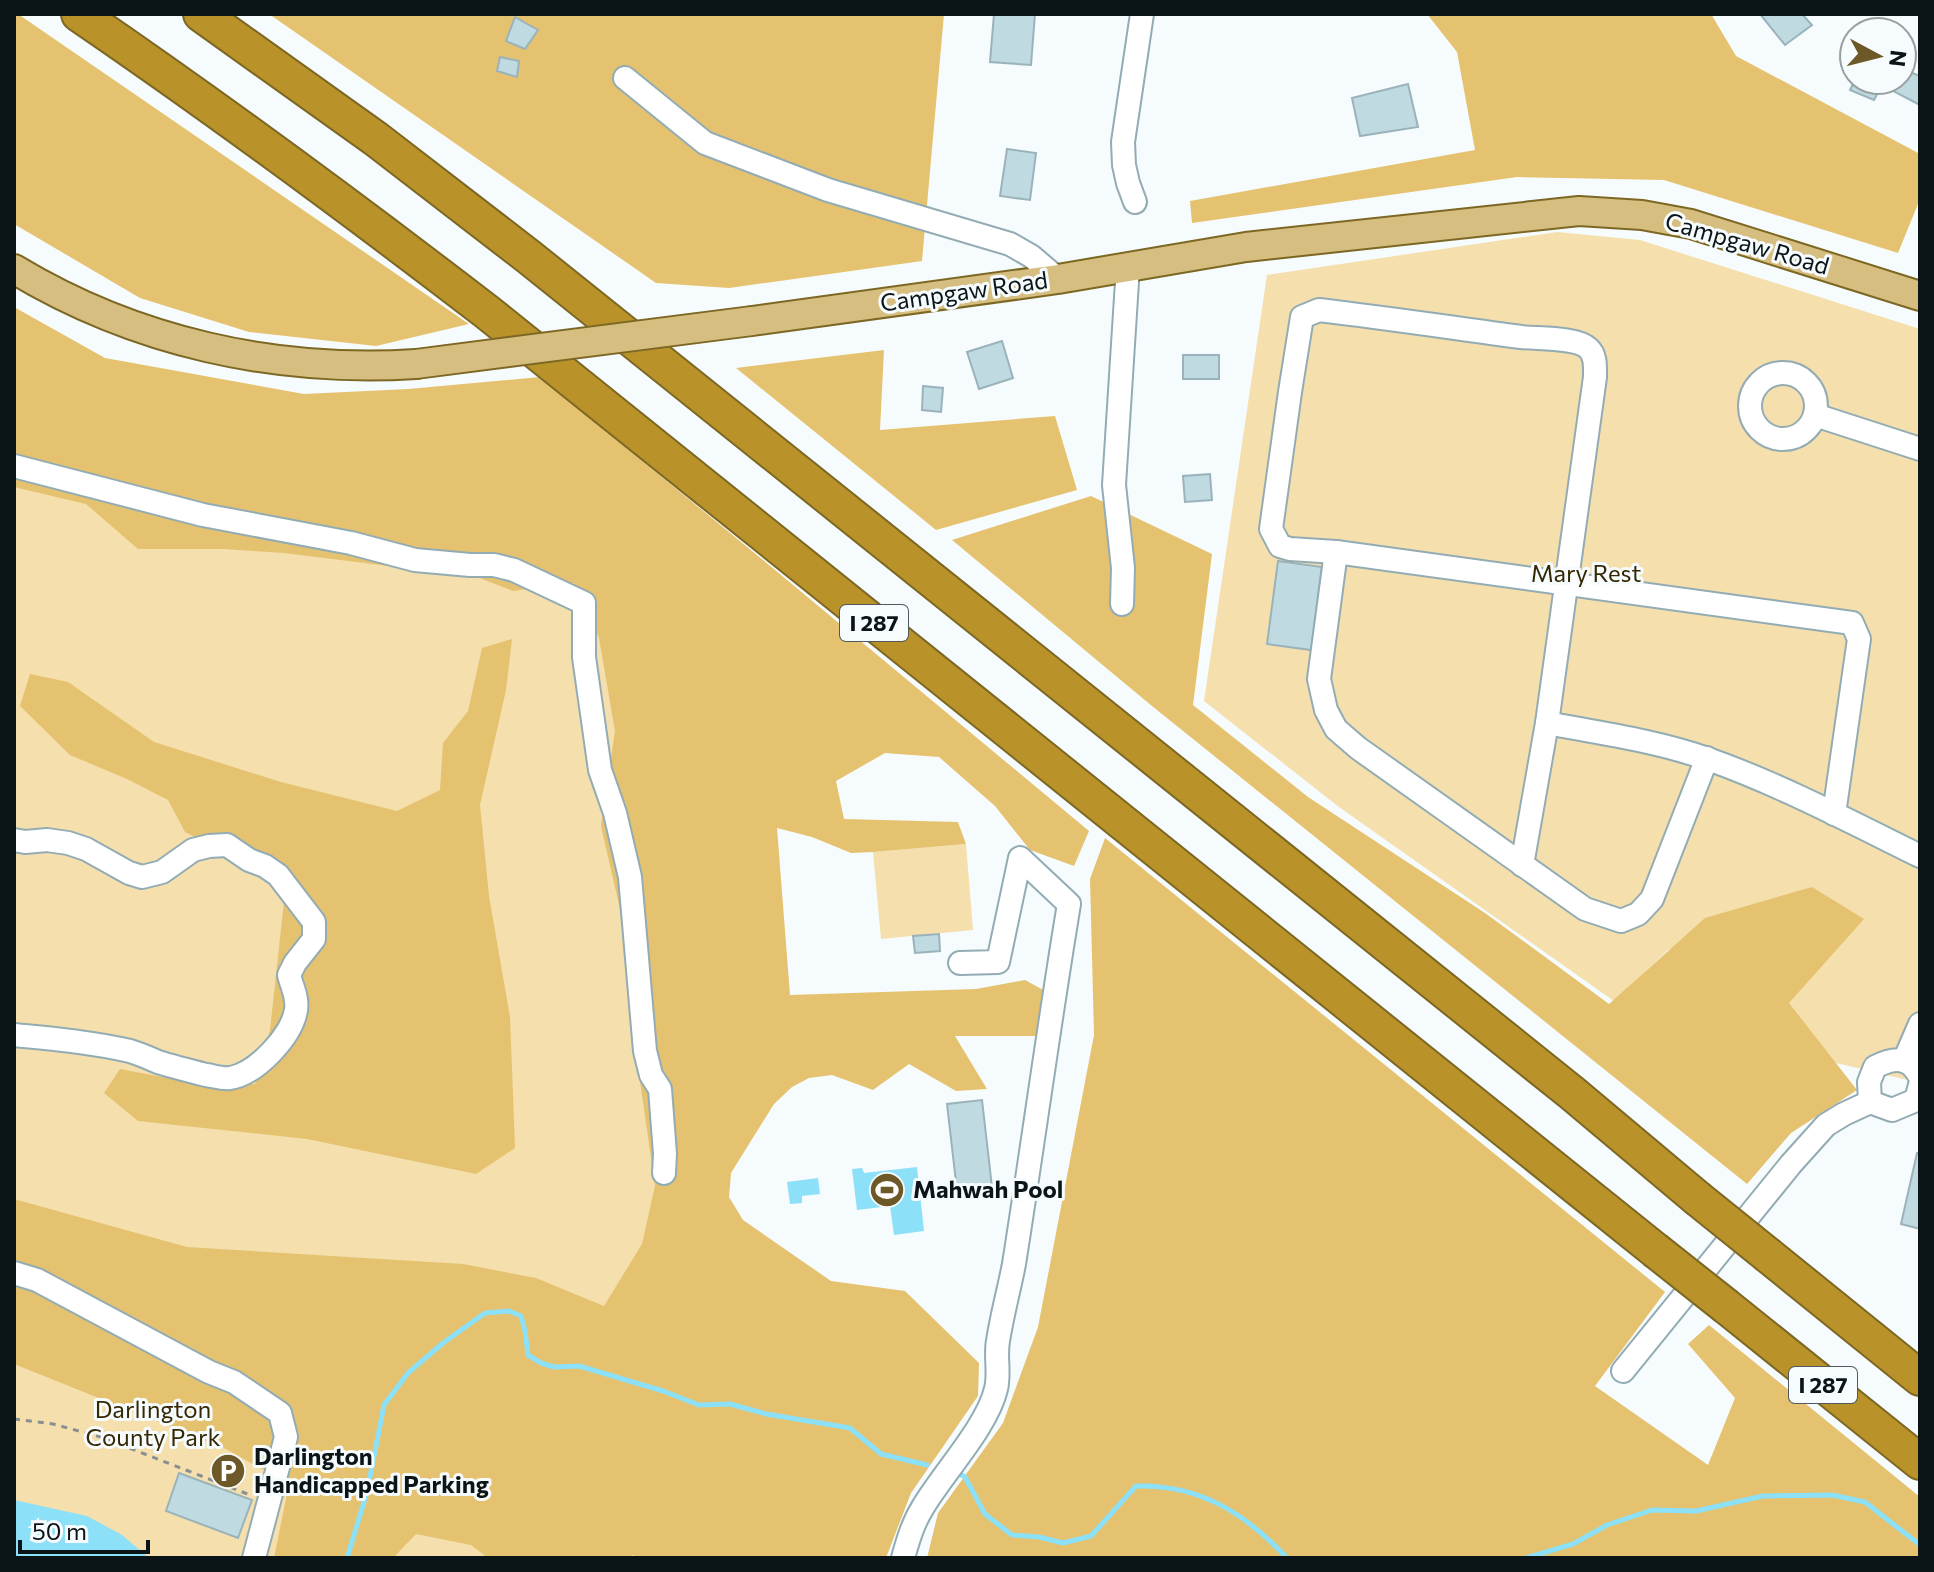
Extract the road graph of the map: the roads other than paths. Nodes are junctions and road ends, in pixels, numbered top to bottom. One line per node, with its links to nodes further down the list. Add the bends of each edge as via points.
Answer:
1 (79, 14): 33 (highway, I 287, bridge, via 270,148 487,312)
2 (201, 14): 32 (highway, I 287, bridge, via 376,139 609,320)
3 (1142, 14): 5 (street, via 1123,142)
4 (625, 78): 8 (street, via 705,143 828,190 1010,244)
5 (1135, 202)
6 (1128, 266): 8 (main road, Campgaw Road); 9 (main road, Campgaw Road, via 1246,247 1579,211 1691,224); 15 (street, via 1114,485)
7 (14, 269): 8 (main road, Campgaw Road, bridge, via 107,316 176,340 254,358 345,366 416,364)
8 (1058, 279)
9 (1920, 296)
10 (1815, 415): 11 (street)
11 (1920, 449)
12 (14, 466): 29 (street, via 203,515 415,560 494,565 584,603 584,657 600,770 630,877 645,1051 660,1089)
13 (1336, 552): 14 (street); 14 (street, via 1280,546 1271,529 1302,317 1319,310 1578,342 1589,349 1595,377); 21 (street, via 1319,679 1336,729)
14 (1565, 582): 16 (street); 18 (street, via 1852,623 1859,639)
15 (1122, 604)
16 (1547, 723): 17 (street); 21 (street)
17 (1707, 758): 18 (street); 21 (street, via 1652,899 1638,914 1621,921 1585,909)
18 (1834, 814): 20 (street)
19 (14, 840): 24 (street, via 68,843 142,877 162,872 193,850 227,845 278,875 309,913 315,929 314,939 289,975 296,1009 285,1036 264,1058 232,1078 94,1044)
20 (1920, 856)
21 (1522, 865)
22 (960, 963): 35 (street, via 998,962 1020,858 1069,904 998,1341 996,1392 921,1510)
23 (1920, 1024): 25 (street)
24 (14, 1035)
25 (1904, 1061): 26 (street, via 1915,1066); 28 (street, via 1888,1060 1875,1067)
26 (1920, 1077)
27 (1919, 1097): 28 (street, via 1892,1110)
28 (1870, 1102): 31 (street, via 1826,1125)
29 (664, 1173)
30 (14, 1273): 34 (street, via 234,1382 280,1413 286,1437)
31 (1623, 1371)
32 (1920, 1378)
33 (1920, 1462)
34 (254, 1558)
35 (903, 1558)

